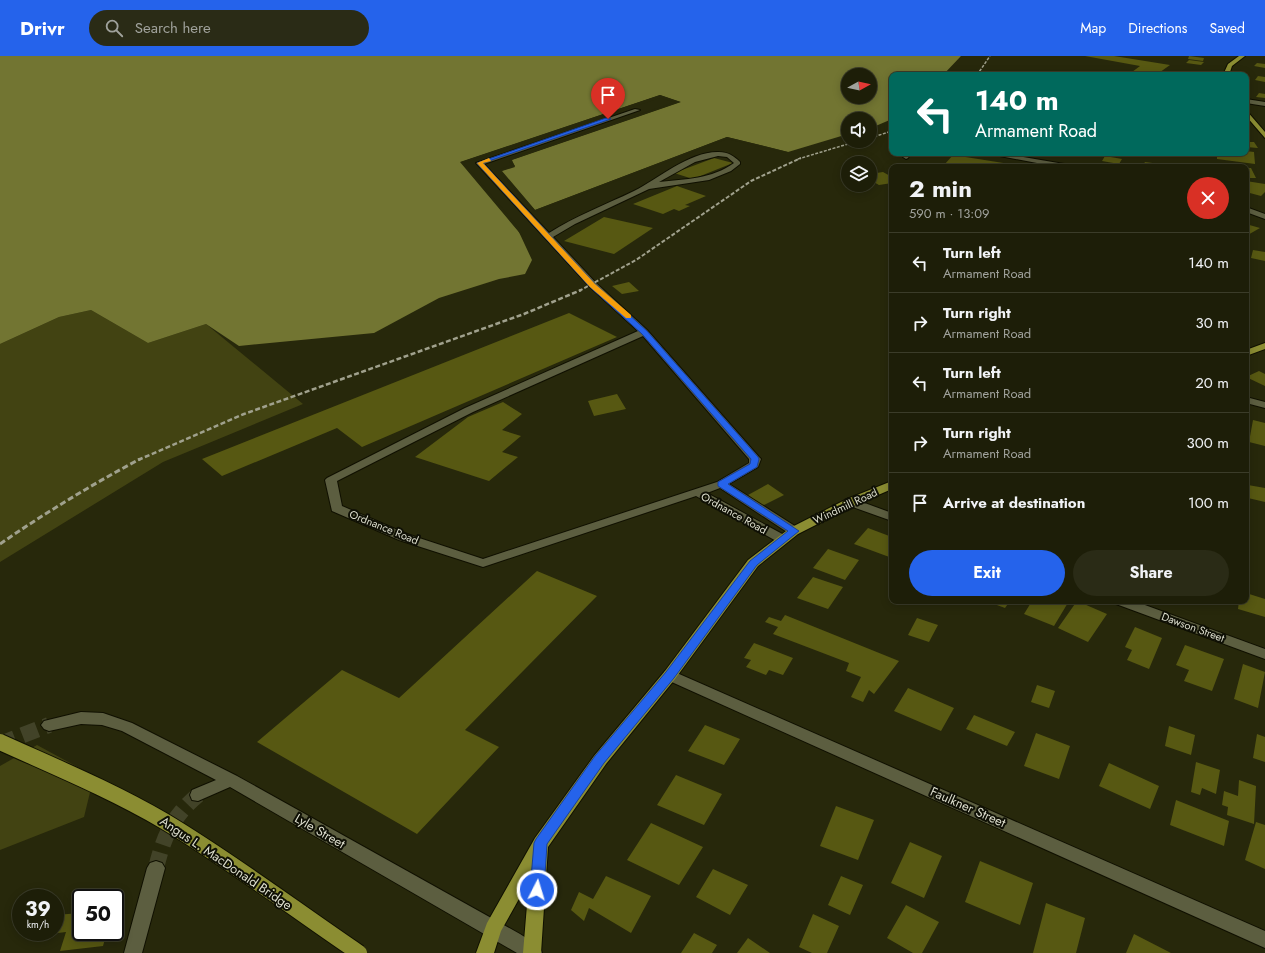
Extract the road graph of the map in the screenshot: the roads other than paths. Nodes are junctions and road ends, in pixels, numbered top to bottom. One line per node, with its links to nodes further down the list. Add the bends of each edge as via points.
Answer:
1 (1242, 56): 2 (main road, via 1230,65)
2 (1227, 72)
3 (1249, 101): 4 (street)
4 (1265, 104)
5 (637, 110): 13 (street, via 479,163)
6 (1249, 116): 7 (main road)
7 (1265, 136)
8 (1005, 156): 9 (street)
9 (1052, 164)
10 (647, 187): 10 (street, via 671,170 706,156 732,156 738,162 731,169 694,181); 13 (street, via 583,215)
11 (1249, 210): 12 (street)
12 (1265, 217)
13 (548, 237): 14 (street, via 593,285)
14 (644, 332): 19 (street, via 755,459 754,465); 21 (street, Ordnance Road, via 469,410 331,480 336,508 403,537 483,563)
15 (1265, 346): 16 (main road)
16 (1249, 352)
17 (1249, 401): 18 (street)
18 (1265, 405)
19 (721, 484): 21 (street); 24 (street)
20 (889, 486): 22 (main road, Windmill Road)
21 (697, 492): 25 (street, Ordnance Road)
22 (851, 502): 23 (street); 24 (main road, Windmill Road)
23 (889, 516)
24 (794, 531): 25 (main road, Windmill Road)
25 (782, 539): 28 (main road, Windmill Road, via 753,563)
26 (1129, 604): 27 (street, Dawson Street)
27 (1265, 654)
28 (670, 675): 33 (main road, Windmill Road, via 600,760); 36 (street, Faulkner Street)
29 (48, 725): 31 (street, Lyle Street, via 80,718 103,719 127,727)
30 (0, 742): 38 (main road, Angus L. MacDonald Bridge, bridge, via 163,820)
31 (231, 780): 32 (street); 35 (street, Lyle Street)
32 (198, 795)
33 (541, 843): 35 (main road, Windmill Road); 40 (main road)
34 (156, 868): 37 (street)
35 (493, 929): 39 (main road, Windmill Road); 40 (street, Lyle Street)
36 (1265, 940)
37 (133, 953)
38 (359, 953)
39 (485, 953)
40 (532, 953)

